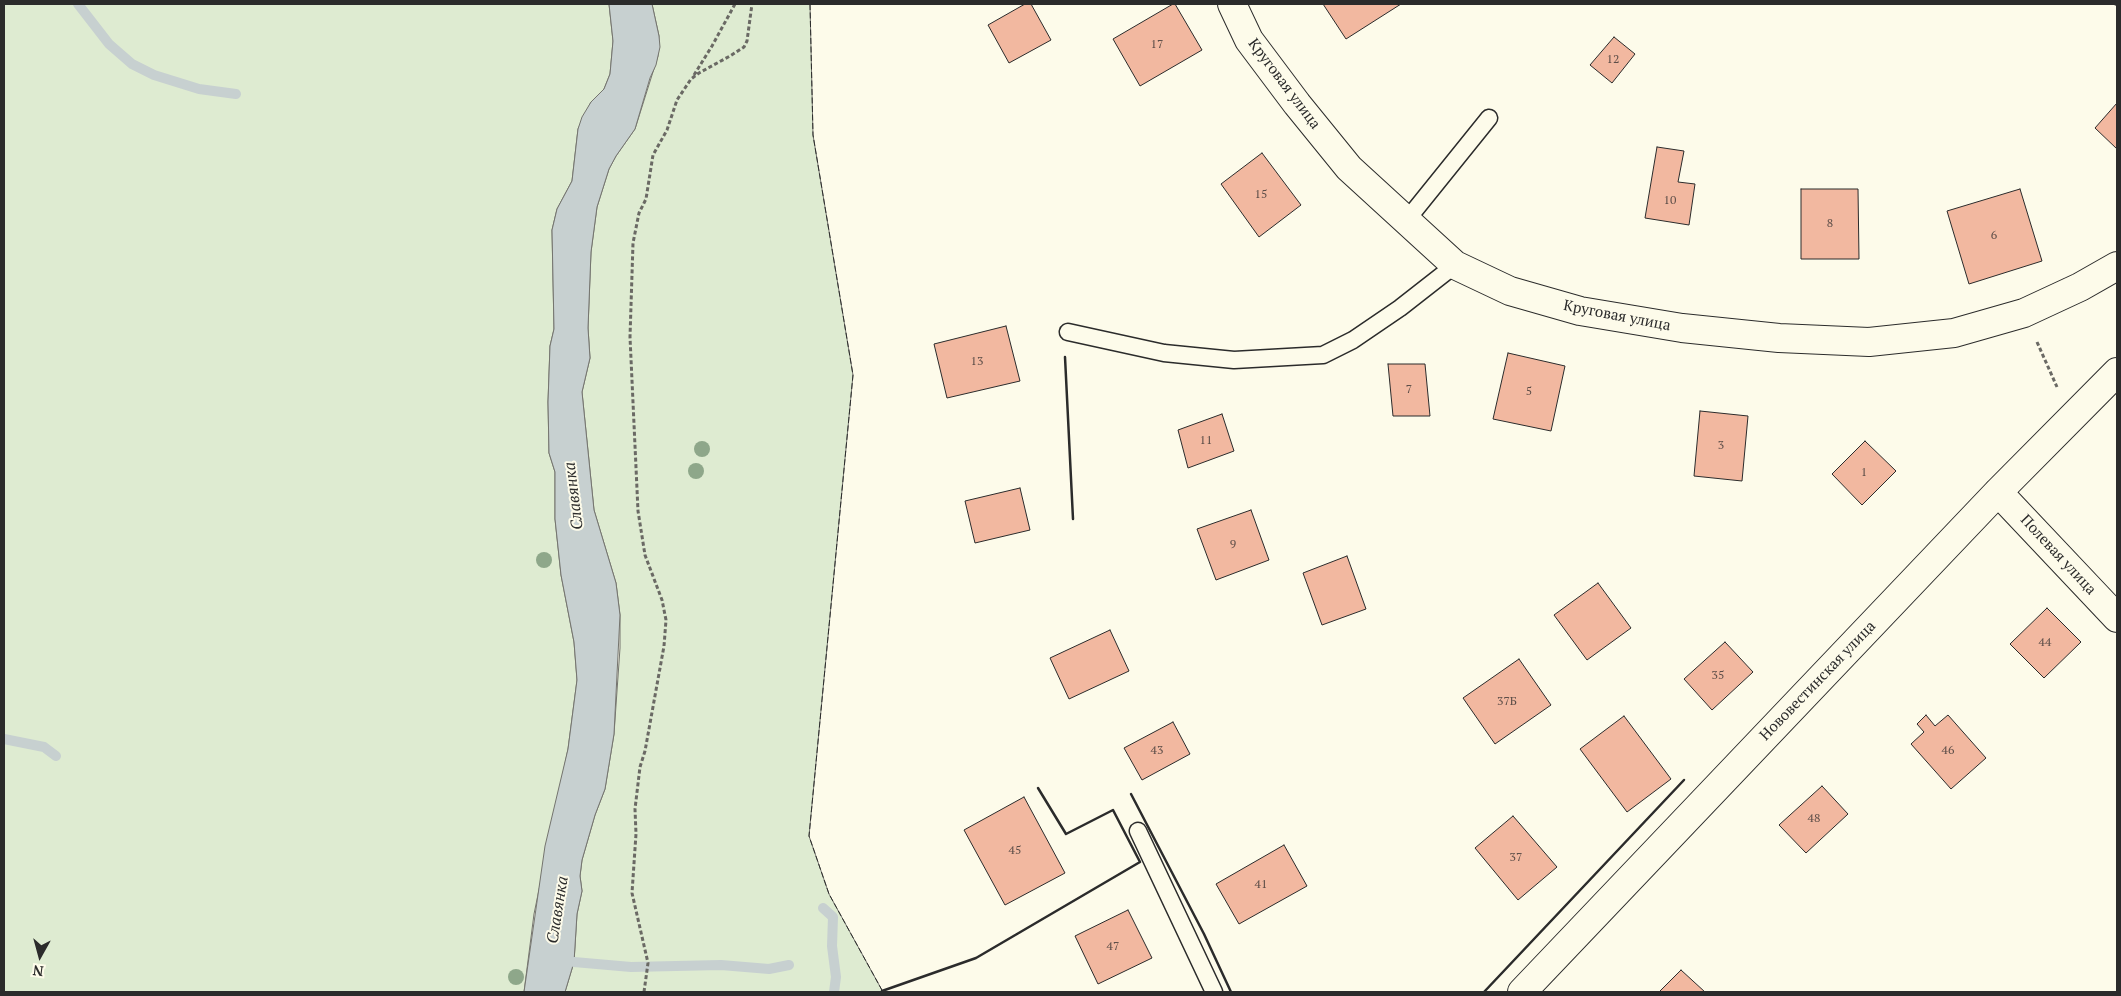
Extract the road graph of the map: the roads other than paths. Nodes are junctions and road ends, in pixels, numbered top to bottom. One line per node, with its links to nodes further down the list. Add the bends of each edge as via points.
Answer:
1 (1232, 4): 3 (street, Круговая улица, via 1249,40 1297,104 1349,168)
2 (1489, 118): 3 (lane)
3 (1406, 221): 4 (street, Круговая улица)
4 (1455, 265): 5 (street, Круговая улица, via 1510,291 1580,311 1682,328 1779,338 1869,342 1954,333 2024,313); 6 (lane, via 1353,340 1323,355 1225,359 1164,353)
5 (2117, 266)
6 (1068, 332)
7 (2117, 372): 8 (street, Нововестинская улица)
8 (1998, 492): 9 (street, Полевая улица); 12 (street, Нововестинская улица)
9 (2117, 618)
10 (1138, 832): 11 (lane)
11 (1214, 992)
12 (1522, 992)

